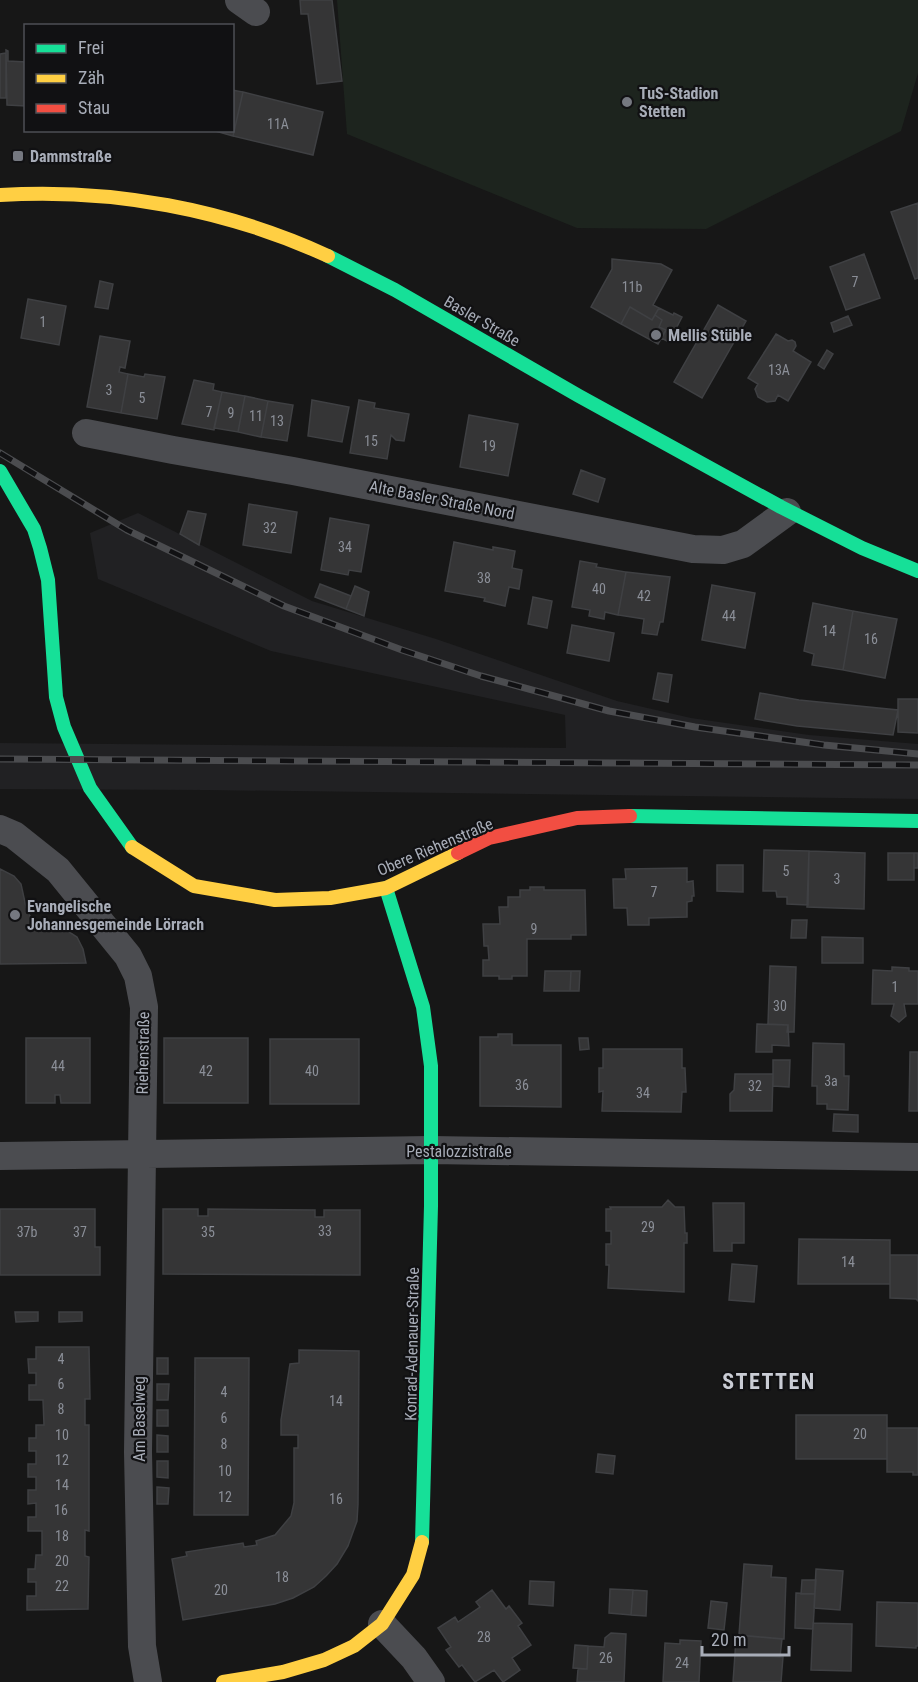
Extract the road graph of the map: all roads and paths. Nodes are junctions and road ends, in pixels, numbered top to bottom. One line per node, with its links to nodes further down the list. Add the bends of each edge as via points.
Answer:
1 (0, 195): 4 (main road, Basler Straße, via 87,193 157,202 275,233 441,316)
2 (86, 433): 4 (street, Alte Basler Straße Nord, via 693,549 723,550 742,544)
3 (0, 471): 8 (main road, Obere Riehenstraße, via 34,529 40,548 48,580 56,697 64,727 90,788 132,848 194,886 275,900 330,898)
4 (787, 512): 5 (main road, Basler Straße, via 884,559)
5 (918, 571)
6 (918, 821): 8 (main road, Obere Riehenstraße, via 647,815 577,818 489,838)
7 (0, 829): 10 (street, Riehenstraße, via 14,835 57,870 128,956 138,976 144,1007)
8 (386, 888): 9 (main road, Konrad-Adenauer-Straße, via 423,1007 431,1066)
9 (431, 1150): 10 (street, Pestalozzistraße); 12 (street, Pestalozzistraße); 13 (main road, Konrad-Adenauer-Straße, via 423,1537 413,1575)
10 (141, 1155): 11 (street, Pestalozzistraße); 14 (street, Am Baselweg, via 138,1452 142,1646)
11 (0, 1156)
12 (918, 1157)
13 (382, 1624): 15 (main road, Konrad-Adenauer-Straße, via 354,1646 324,1660); 16 (street)
14 (148, 1682)
15 (223, 1682)
16 (431, 1682)

